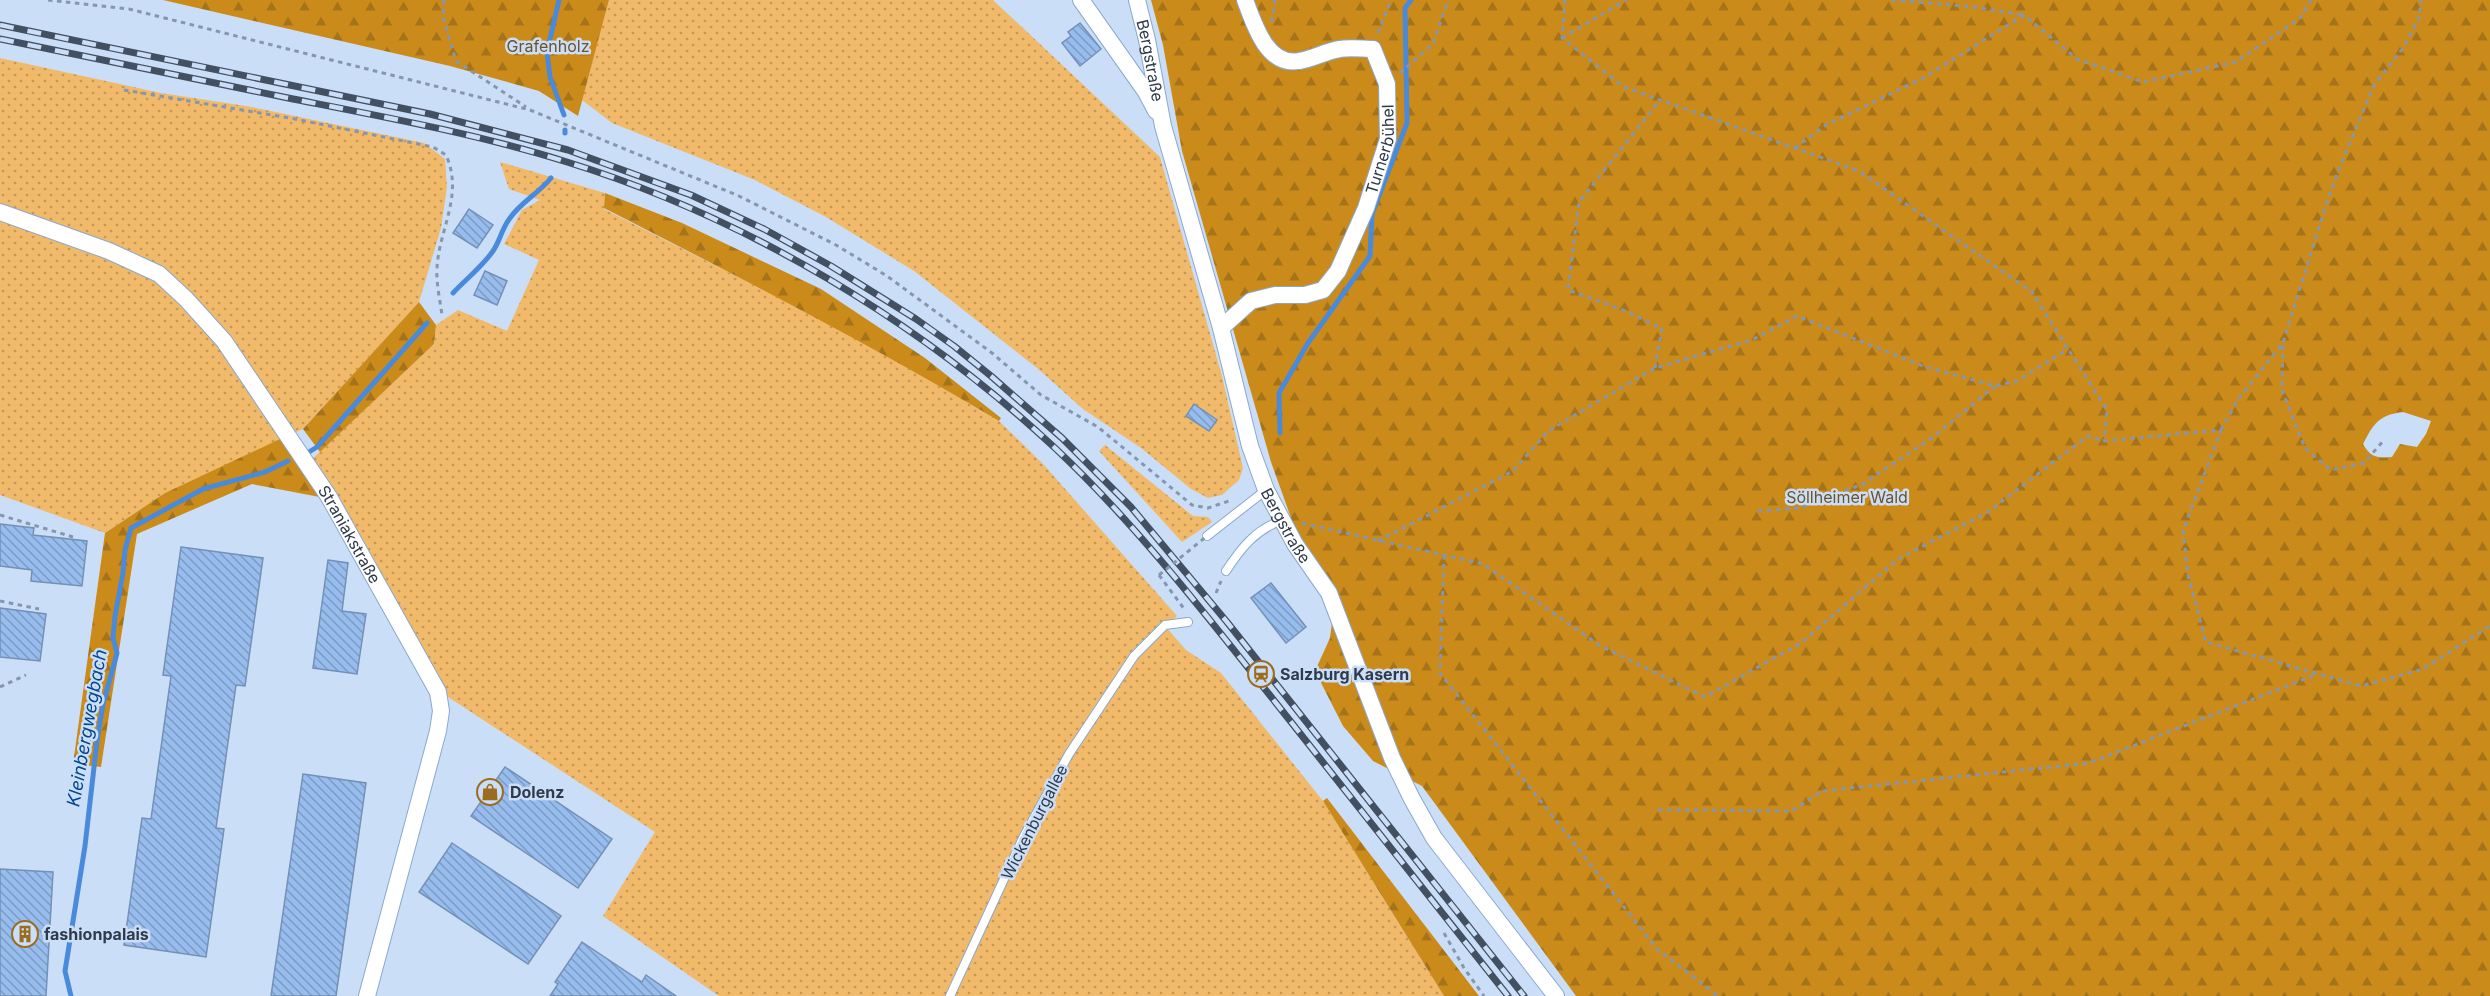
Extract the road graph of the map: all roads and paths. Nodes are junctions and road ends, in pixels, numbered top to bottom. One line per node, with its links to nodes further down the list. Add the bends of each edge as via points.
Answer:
1 (48, 0): 19 (path, via 129,9)
2 (444, 0): 19 (path, via 443,17 456,61)
3 (1080, 0): 20 (street, via 1146,92)
4 (1137, 0): 20 (street, Bergstraße)
5 (1245, 0): 15 (street, via 1268,50 1281,59 1297,62 1342,48)
6 (1391, 0): 15 (path)
7 (1448, 0): 16 (path, via 1433,44)
8 (1565, 0): 14 (path)
9 (1626, 0): 14 (path)
10 (1893, 0): 13 (path)
11 (2311, 0): 13 (path, via 2300,18 2236,62 2143,82 2077,59)
12 (2421, 0): 25 (path, via 2419,18 2404,47 2374,85 2342,164)
13 (2024, 15): 21 (path, via 1925,77 1826,125)
14 (1562, 38): 18 (path, via 1624,87)
15 (1373, 49): 16 (street, Turnerbühel)
16 (1387, 84): 24 (street, Turnerbühel, via 1388,139 1366,208 1338,271 1323,290 1251,301)
17 (124, 90): 23 (path, via 290,118 433,147 446,155 453,180 437,268)
18 (1660, 100): 21 (path); 27 (path, via 1579,202 1568,290 1662,328)
19 (530, 110): 33 (path, via 740,196 836,245 931,307 1041,395 1098,427 1192,505 1208,508)
20 (1163, 126): 24 (street, Bergstraße)
21 (1795, 148): 26 (path, via 1859,171 2032,292)
22 (0, 212): 51 (street, Straniakstraße, via 109,251 159,274 186,299 224,341 329,497 438,692 438,731)
23 (442, 315)
24 (1221, 328): 32 (street, Bergstraße, via 1250,446)
25 (2283, 343): 29 (path, via 2239,398); 30 (path, via 2282,390 2305,448 2331,471 2364,463)
26 (2068, 348): 28 (path, via 2017,381); 31 (path, via 2107,410)
27 (1655, 368): 28 (path, via 1752,340 1797,316 1923,366); 39 (path, via 1548,431 1514,471)
28 (1995, 386): 34 (path, via 1933,437 1863,484 1800,508)
29 (2221, 430): 31 (path); 46 (path, via 2183,531 2188,575 2206,642)
30 (2384, 440)
31 (2104, 441): 40 (path, via 2088,436 1988,512 1898,559 1801,643 1705,697 1599,645 1483,564)
32 (1266, 490): 36 (street, Bergstraße); 37 (lane)
33 (1229, 501)
34 (1758, 511)
35 (0, 515): 38 (path)
36 (1283, 520): 39 (path); 41 (lane, via 1251,537); 54 (street, Bergstraße, via 1329,593 1392,758 1434,838)
37 (1208, 536): 44 (path, bridge, via 1159,575)
38 (73, 537)
39 (1378, 541): 40 (path)
40 (1444, 555): 55 (path, via 1440,673 1657,950)
41 (1226, 571)
42 (0, 601): 43 (path)
43 (39, 609)
44 (1188, 618): 52 (lane, Wickenburgallee, via 1165,625 1134,656 1069,754 1023,838)
45 (2490, 626): 46 (path, via 2423,669 2361,686)
46 (2317, 674): 49 (path, via 2089,763 1822,790 1792,811)
47 (26, 675): 48 (path)
48 (0, 687)
49 (1658, 810)
50 (1444, 933): 53 (path)
51 (367, 996)
52 (950, 996)
53 (1484, 996)
54 (1556, 996)
55 (1718, 996)

